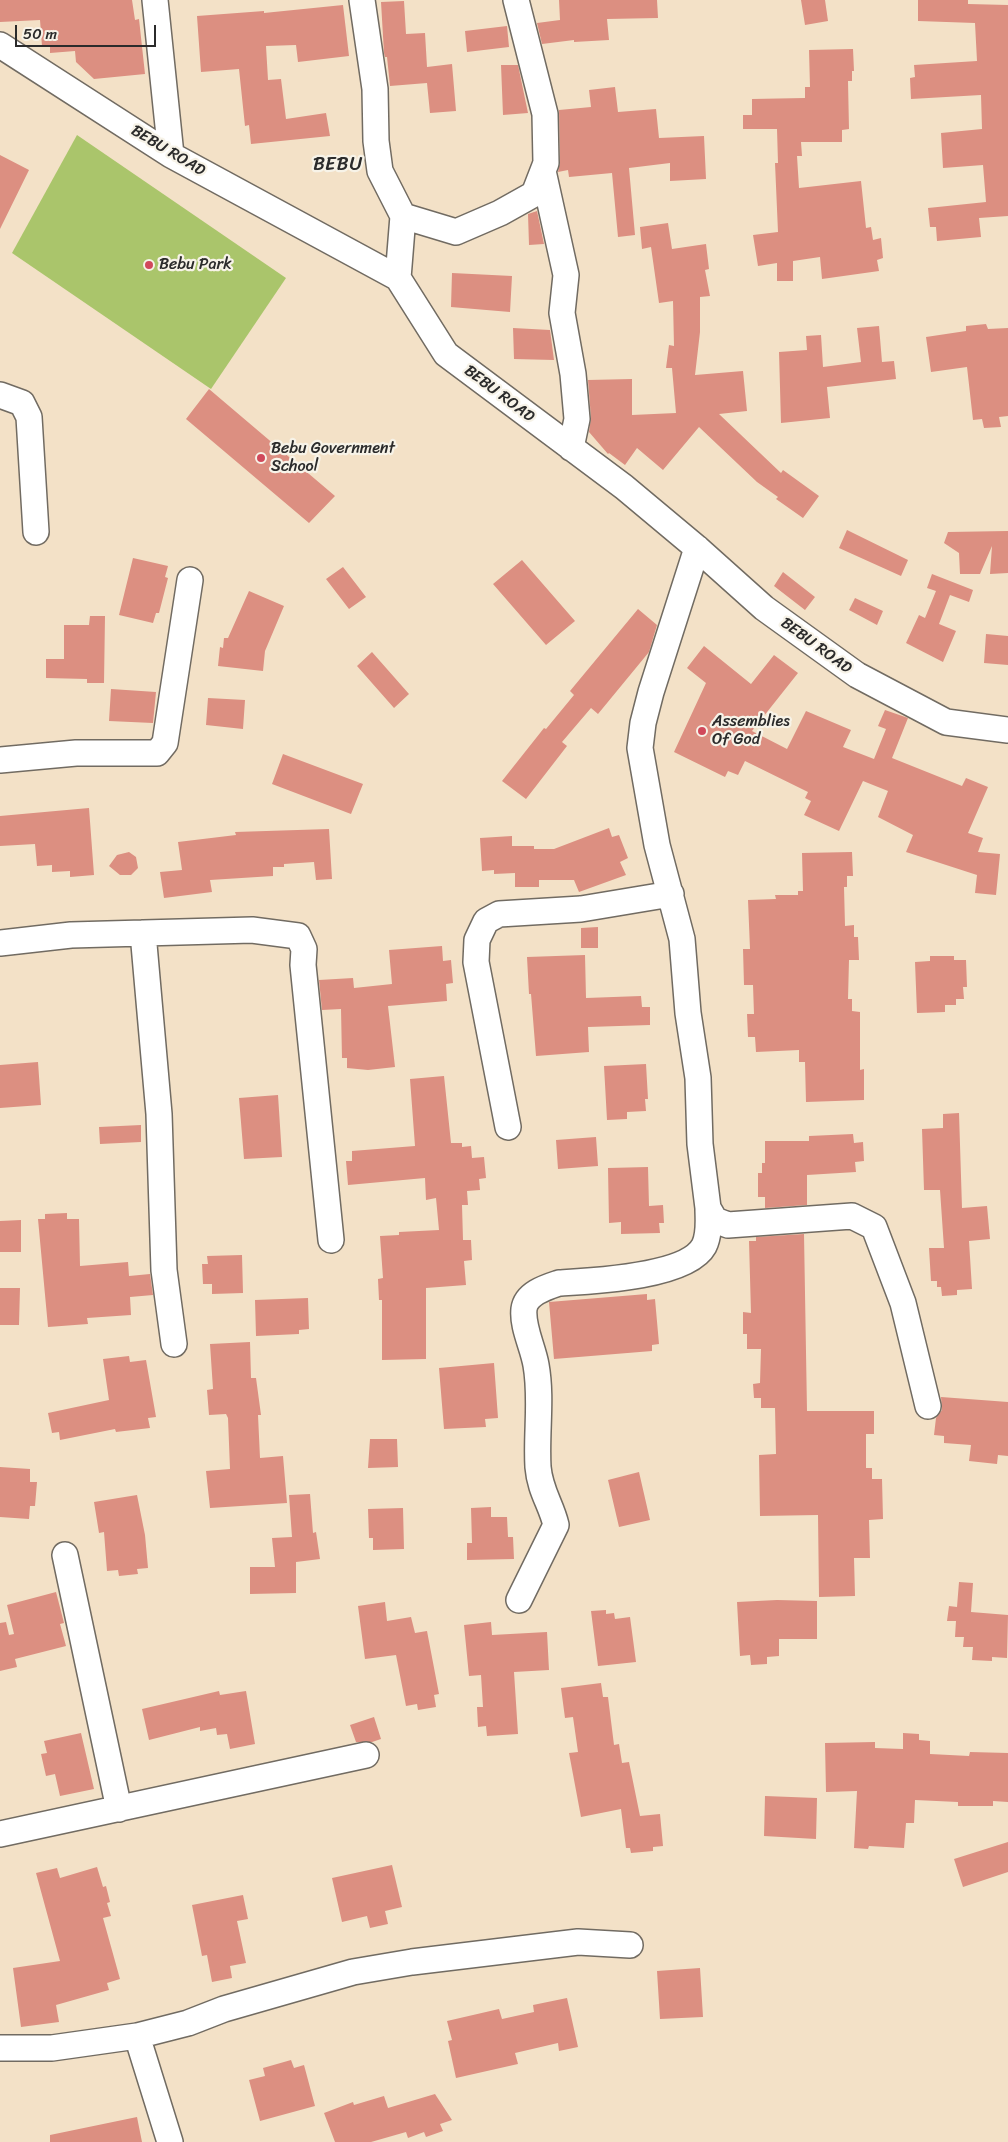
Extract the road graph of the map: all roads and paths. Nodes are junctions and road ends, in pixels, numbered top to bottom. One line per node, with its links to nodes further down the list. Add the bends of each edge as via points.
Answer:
1 (155, 0): 5 (street)
2 (362, 0): 7 (street, via 375,89 380,171)
3 (516, 0): 6 (street, via 545,114 546,163)
4 (0, 45): 5 (street, BEBU ROAD)
5 (171, 155): 8 (street, BEBU ROAD)
6 (543, 171): 7 (street, via 534,194 456,232); 10 (street, via 566,275 562,313 577,419)
7 (403, 216): 8 (street)
8 (398, 278): 10 (street, BEBU ROAD, via 446,354)
9 (0, 395): 11 (street, via 22,403 29,417)
10 (571, 448): 12 (street, BEBU ROAD)
11 (36, 532)
12 (698, 548): 14 (street, BEBU ROAD, via 764,608 857,675 946,722); 16 (street, via 651,692 640,748 657,845)
13 (190, 580): 15 (street, via 165,743 157,753 76,753)
14 (1008, 730)
15 (0, 760)
16 (671, 894): 19 (street, via 581,909 500,914 486,921 477,940 476,962); 20 (street, via 682,939 688,1013 698,1078 700,1144)
17 (143, 933): 18 (street, via 71,935); 21 (street, via 252,930 298,936 304,949); 22 (street, via 159,1114 164,1270)
18 (0, 944)
19 (508, 1127)
20 (708, 1208): 23 (street, via 715,1220 728,1225 852,1216 874,1227 903,1303); 25 (street, via 708,1232 703,1247 690,1259 664,1271 544,1288 529,1299 524,1308 536,1366 538,1468 542,1492 556,1525)
21 (331, 1240)
22 (174, 1344)
23 (928, 1406)
24 (66, 1555): 27 (street)
25 (519, 1600)
26 (366, 1755): 27 (street)
27 (120, 1809): 28 (street)
28 (0, 1834)
29 (630, 1945): 30 (street, via 578,1942 352,1972)
30 (138, 2036): 31 (street, via 52,2048); 32 (street)
31 (0, 2048)
32 (170, 2142)

